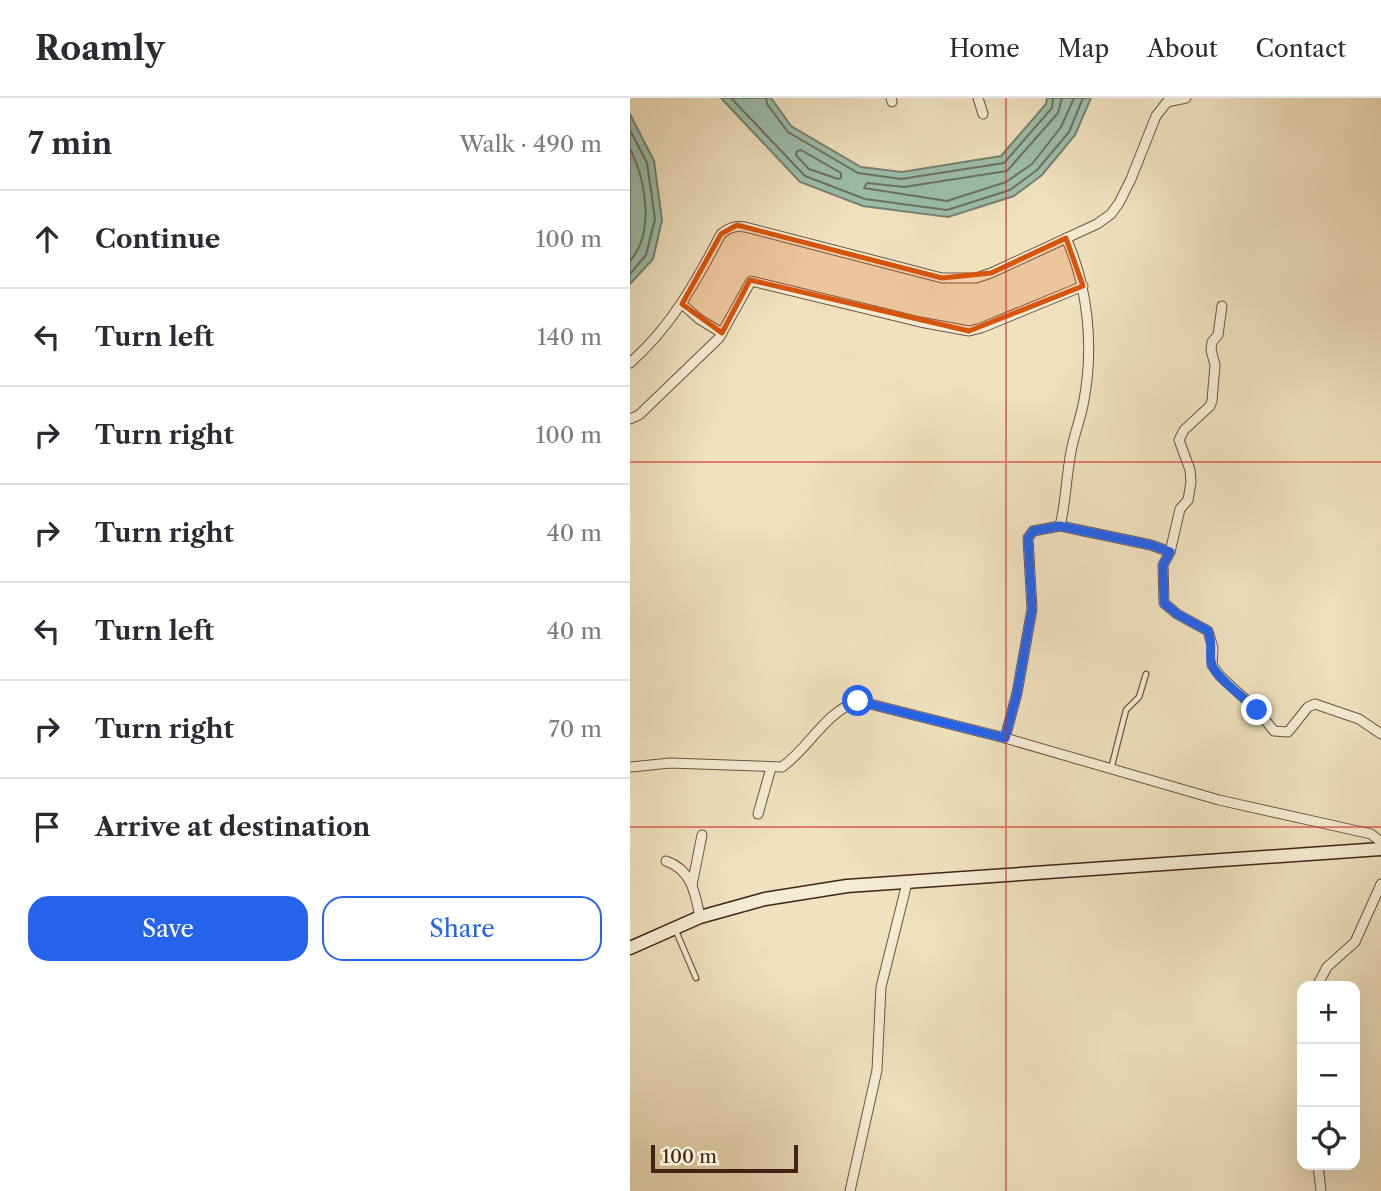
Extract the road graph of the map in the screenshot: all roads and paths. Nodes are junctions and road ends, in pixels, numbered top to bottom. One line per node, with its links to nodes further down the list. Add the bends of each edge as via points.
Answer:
1 (978, 98): 4 (street)
2 (1186, 98): 3 (street)
3 (1166, 100): 5 (street, via 1111,214)
4 (983, 114)
5 (1066, 237): 6 (street); 7 (street, via 976,278 942,278 737,225 721,234)
6 (1083, 286): 9 (street, via 969,331 751,281); 12 (street, via 1089,373)
7 (682, 304): 9 (street); 10 (street)
8 (1222, 306): 13 (street, via 1211,350 1215,365 1212,401 1179,440 1191,482)
9 (719, 331): 11 (street, via 664,392)
10 (630, 363)
11 (630, 419)
12 (1060, 526): 13 (street); 16 (street, via 1033,531 1028,538 1032,609)
13 (1170, 552): 15 (street, via 1163,565 1164,603 1208,631 1212,665 1274,731 1288,732 1315,704 1359,719)
14 (1146, 674): 19 (lane, via 1139,697 1126,710)
15 (1381, 734)
16 (1005, 738): 18 (street, via 858,701 844,706 790,761); 19 (street)
17 (631, 767): 18 (street, via 670,763)
18 (771, 768): 20 (street)
19 (1111, 769): 22 (street, via 1284,817 1371,834)
20 (758, 814)
21 (702, 835): 27 (street)
22 (1381, 842)
23 (1381, 849): 25 (main road)
24 (666, 861): 27 (street, via 681,868)
25 (907, 883): 28 (main road, via 778,897); 34 (street, via 881,987 877,1070)
26 (1381, 884): 32 (street, via 1355,942 1327,967)
27 (692, 885): 28 (street)
28 (700, 917): 29 (main road)
29 (674, 927): 30 (main road); 31 (lane)
30 (630, 948)
31 (696, 978)
32 (1320, 981)
33 (1319, 1170): 35 (street)
34 (850, 1191)
35 (1321, 1191)

